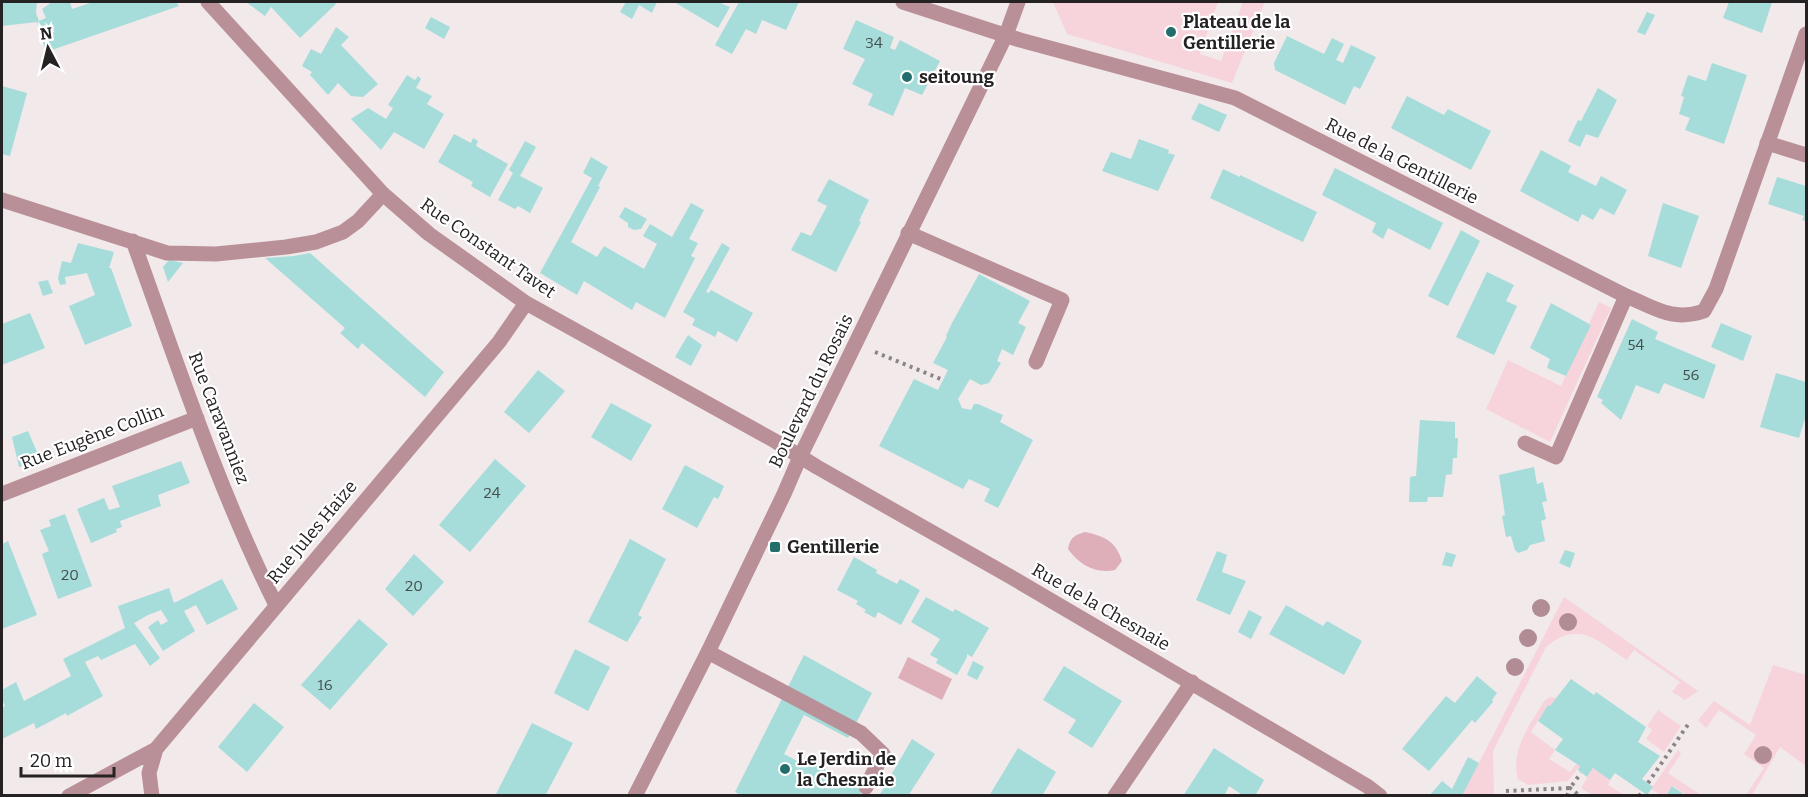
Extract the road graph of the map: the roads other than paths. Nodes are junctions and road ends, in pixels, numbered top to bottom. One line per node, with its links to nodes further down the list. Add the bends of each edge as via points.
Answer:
1 (208, 2): 8 (street, Rue Constant Tavet)
2 (903, 2): 5 (street, Rue de la Gentillerie)
3 (1018, 2): 5 (street, Boulevard du Rosais)
4 (1806, 34): 6 (street, Rue de la Gentillerie)
5 (1006, 35): 10 (street, Boulevard du Rosais); 12 (street, Rue de la Gentillerie, via 1235,98)
6 (1767, 143): 7 (street); 12 (street, Rue de la Gentillerie, via 1716,289 1704,311 1675,316)
7 (1806, 155)
8 (383, 194): 11 (street, via 343,232 316,242 216,254 167,253); 13 (street, Rue Constant Tavet, via 429,234)
9 (2, 200): 11 (street)
10 (908, 233): 14 (street, via 1062,300); 17 (street, Boulevard du Rosais)
11 (133, 241): 15 (street, Rue Caravanniez)
12 (1626, 296): 16 (street, via 1556,457)
13 (526, 303): 17 (street, Rue Constant Tavet); 19 (street, Rue Jules Haize, via 499,342)
14 (1036, 362)
15 (197, 418): 18 (street, Rue Eugène Collin); 19 (street, Rue Caravanniez, via 253,560)
16 (1525, 443)
17 (800, 457): 20 (street, Boulevard du Rosais); 21 (street, Rue de la Chesnaie)
18 (2, 494)
19 (276, 605): 22 (street, Rue Jules Haize)
20 (708, 652): 23 (street, via 861,733 883,754); 26 (street, Boulevard du Rosais)
21 (1192, 682): 27 (street); 28 (street, Rue de la Chesnaie)
22 (156, 749): 24 (street); 25 (street, Rue Jules Haize, via 149,772)
23 (867, 787)
24 (69, 795)
25 (152, 795)
26 (635, 795)
27 (1115, 795)
28 (1380, 795)

